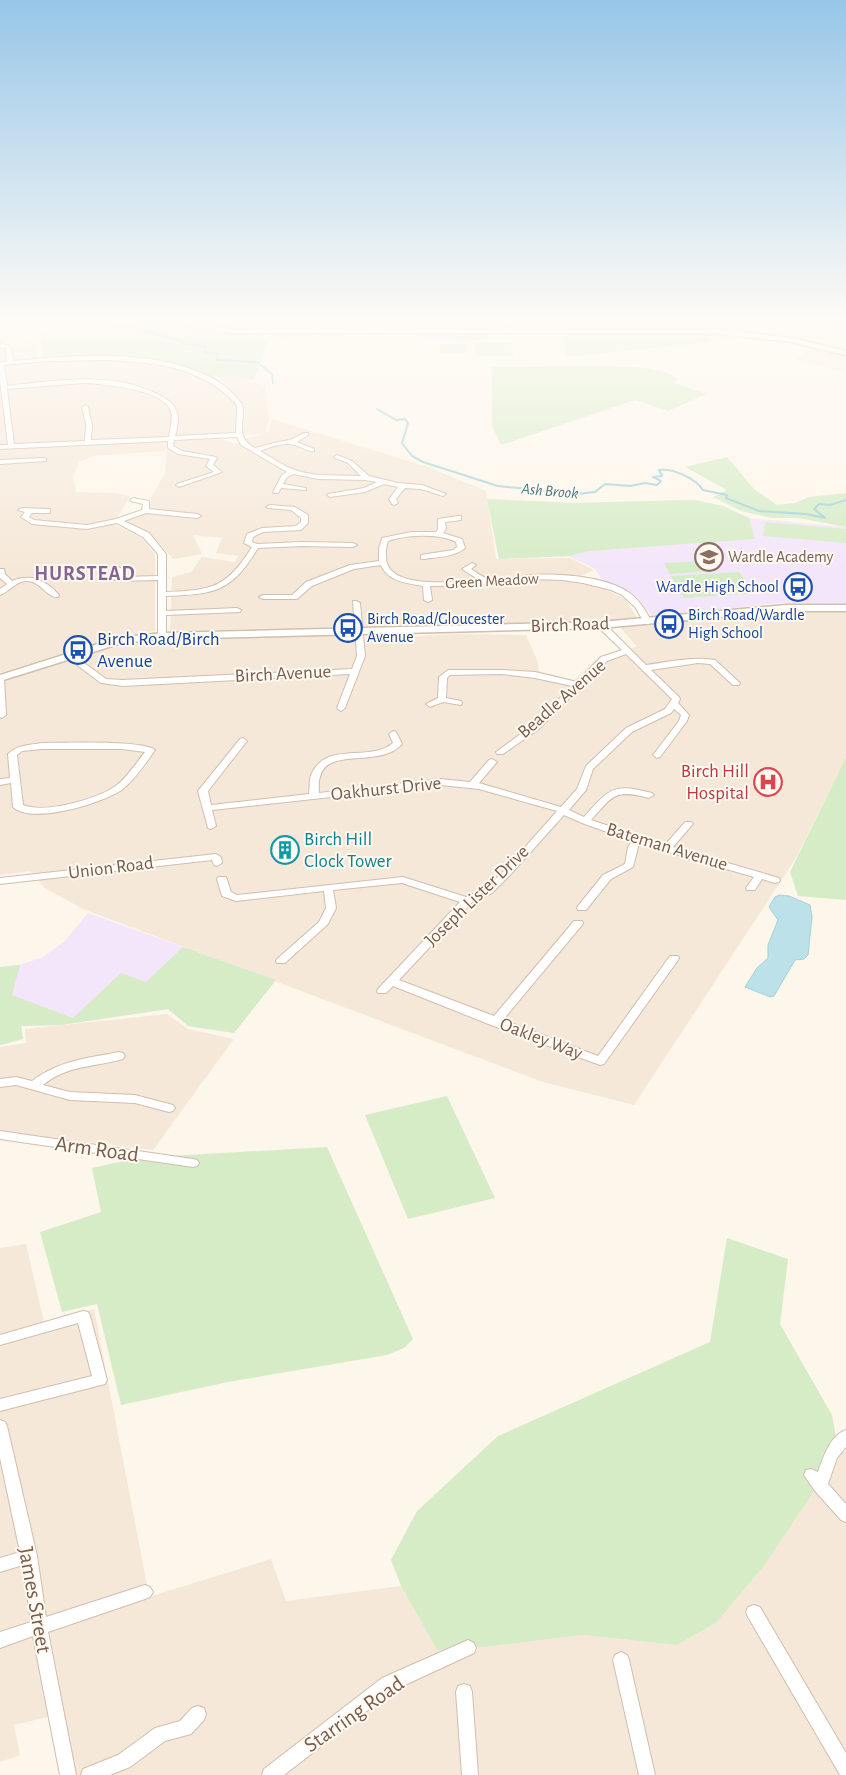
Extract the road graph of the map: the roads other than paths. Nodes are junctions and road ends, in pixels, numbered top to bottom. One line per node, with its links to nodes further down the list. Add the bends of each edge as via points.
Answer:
1 (6, 404): 10 (street)
2 (169, 404): 7 (street, via 174,412)
3 (239, 404): 6 (street)
4 (85, 407): 8 (street, via 90,425)
5 (306, 434): 9 (street)
6 (239, 435): 7 (street); 12 (street, via 243,444)
7 (171, 438): 8 (street); 20 (street, via 170,447 180,453 214,458 209,466 219,472)
8 (88, 442): 10 (street)
9 (292, 442): 12 (street); 13 (street)
10 (10, 446): 11 (street)
11 (0, 447)
12 (255, 450): 17 (street)
13 (312, 450)
14 (337, 457): 18 (street, via 350,462)
15 (44, 460): 16 (street)
16 (0, 462)
17 (293, 472): 18 (street); 22 (street, via 284,476 278,489)
18 (367, 478): 19 (street)
19 (382, 483): 21 (street); 24 (street, via 366,490)
20 (179, 485)
21 (403, 486): 23 (street, via 422,487); 26 (street, via 392,499)
22 (304, 489)
23 (443, 494)
24 (330, 495)
25 (133, 500): 29 (street, via 147,502)
26 (394, 504)
27 (270, 507): 35 (street, via 293,508 305,517 304,523 298,528 262,530 250,536 248,543)
28 (47, 510): 32 (street, via 26,510 25,517 32,522 87,527)
29 (144, 511): 30 (street); 32 (street)
30 (197, 516)
31 (458, 518): 33 (street, via 441,521 442,529)
32 (118, 521): 41 (street, via 146,535 162,554)
33 (437, 536): 36 (street, Green Meadow, via 459,540 460,548 455,552); 37 (street, Green Meadow, via 393,536 385,540)
34 (352, 545): 35 (street)
35 (256, 546): 46 (street, via 227,584 218,589)
36 (424, 557)
37 (382, 563): 43 (street, Green Meadow, via 396,576); 48 (street, via 353,567 309,584 294,597)
38 (472, 565): 44 (street, via 466,569)
39 (118, 569): 41 (street, via 118,579)
40 (1, 571): 42 (street)
41 (163, 578): 46 (street)
42 (10, 583): 45 (street); 47 (street, via 35,579)
43 (426, 583): 44 (street, Green Meadow); 49 (street)
44 (489, 584): 54 (street, Green Meadow, via 530,577 563,578 603,585 628,595)
45 (0, 593)
46 (164, 594): 53 (street)
47 (55, 595)
48 (263, 597)
49 (428, 600)
50 (356, 603): 56 (street)
51 (846, 608): 54 (street, Birch Road, via 786,608)
52 (237, 610): 53 (street)
53 (163, 614): 57 (street)
54 (648, 622): 55 (street, Birch Road)
55 (601, 625): 56 (street, Birch Road); 58 (street)
56 (358, 631): 57 (street, Birch Road); 61 (street, via 361,656)
57 (162, 636): 59 (street, Birch Road, via 120,640)
58 (627, 651): 60 (street); 64 (street, Beadle Avenue, via 604,659)
59 (69, 656): 61 (street, Birch Avenue, via 104,681 123,683); 62 (street, Birch Road)
60 (644, 668): 63 (street, via 712,662); 66 (street)
61 (355, 671): 69 (street)
62 (0, 678): 70 (street)
63 (736, 683)
64 (580, 685): 65 (street, via 518,673 448,673 443,677); 73 (street, Beadle Avenue, via 536,727)
65 (442, 698): 67 (street); 68 (street)
66 (675, 701): 74 (street, via 685,715 684,721); 82 (street, Joseph Lister Drive, via 668,711 629,730 589,768 581,790)
67 (458, 702)
68 (430, 704)
69 (342, 708)
70 (2, 715)
71 (393, 734): 80 (street, via 398,744 393,751 332,758 319,768 313,784)
72 (243, 741): 81 (street, via 203,792)
73 (500, 752)
74 (657, 755)
75 (492, 762): 78 (street)
76 (14, 780): 76 (street, via 12,754 20,749 122,746 151,750 117,790 92,802 23,810 18,807); 77 (street)
77 (0, 782)
78 (472, 785): 80 (street, Oakhurst Drive, via 441,782); 82 (street, Oakhurst Drive)
79 (649, 795): 83 (street, via 630,789 612,793)
80 (314, 796): 81 (street, Oakhurst Drive)
81 (208, 808): 85 (street)
82 (562, 810): 83 (street, Bateman Avenue); 95 (street, Joseph Lister Drive, via 508,872 488,890)
83 (585, 822): 86 (street, Bateman Avenue)
84 (688, 824): 87 (street)
85 (211, 826)
86 (638, 840): 87 (street, Bateman Avenue); 96 (street, via 633,847 630,865 608,877)
87 (667, 848): 89 (street, Bateman Avenue)
88 (216, 857): 92 (street, Union Road)
89 (760, 875): 91 (street, Bateman Avenue); 94 (street)
90 (222, 879): 93 (street, via 226,894 236,898)
91 (775, 880)
92 (0, 881)
93 (328, 887): 95 (street, via 403,880); 99 (street, via 331,908 323,924)
94 (750, 888)
95 (467, 901): 100 (street, Joseph Lister Drive)
96 (582, 908)
97 (578, 923): 102 (street)
98 (674, 958): 102 (street, Oakley Way, via 600,1062)
99 (281, 961)
100 (391, 981): 101 (street, Joseph Lister Drive); 102 (street, Oakley Way)
101 (382, 991)
102 (496, 1022)
103 (119, 1056): 105 (street, via 99,1065 61,1067)
104 (0, 1083): 105 (street)
105 (34, 1084): 106 (street, via 70,1096 125,1098)
106 (169, 1108)
107 (0, 1135): 108 (street, Arm Road)
108 (193, 1163)
109 (0, 1340): 110 (street, via 83,1316 100,1380)
110 (0, 1405)
111 (0, 1426): 114 (street, James Street)
112 (846, 1436): 113 (street, via 815,1480)
113 (846, 1515)
114 (29, 1556): 115 (street); 118 (street, James Street)
115 (0, 1565)
116 (145, 1592): 118 (street)
117 (754, 1612): 124 (street)
118 (39, 1626): 119 (street); 125 (street, James Street)
119 (0, 1640)
120 (468, 1648): 127 (street, Starring Road, via 388,1684)
121 (621, 1660): 129 (street)
122 (464, 1692): 128 (street)
123 (198, 1714): 126 (street, via 185,1728 161,1734 124,1761)
124 (846, 1769)
125 (68, 1775)
126 (89, 1775)
127 (270, 1775)
128 (470, 1775)
129 (647, 1775)

